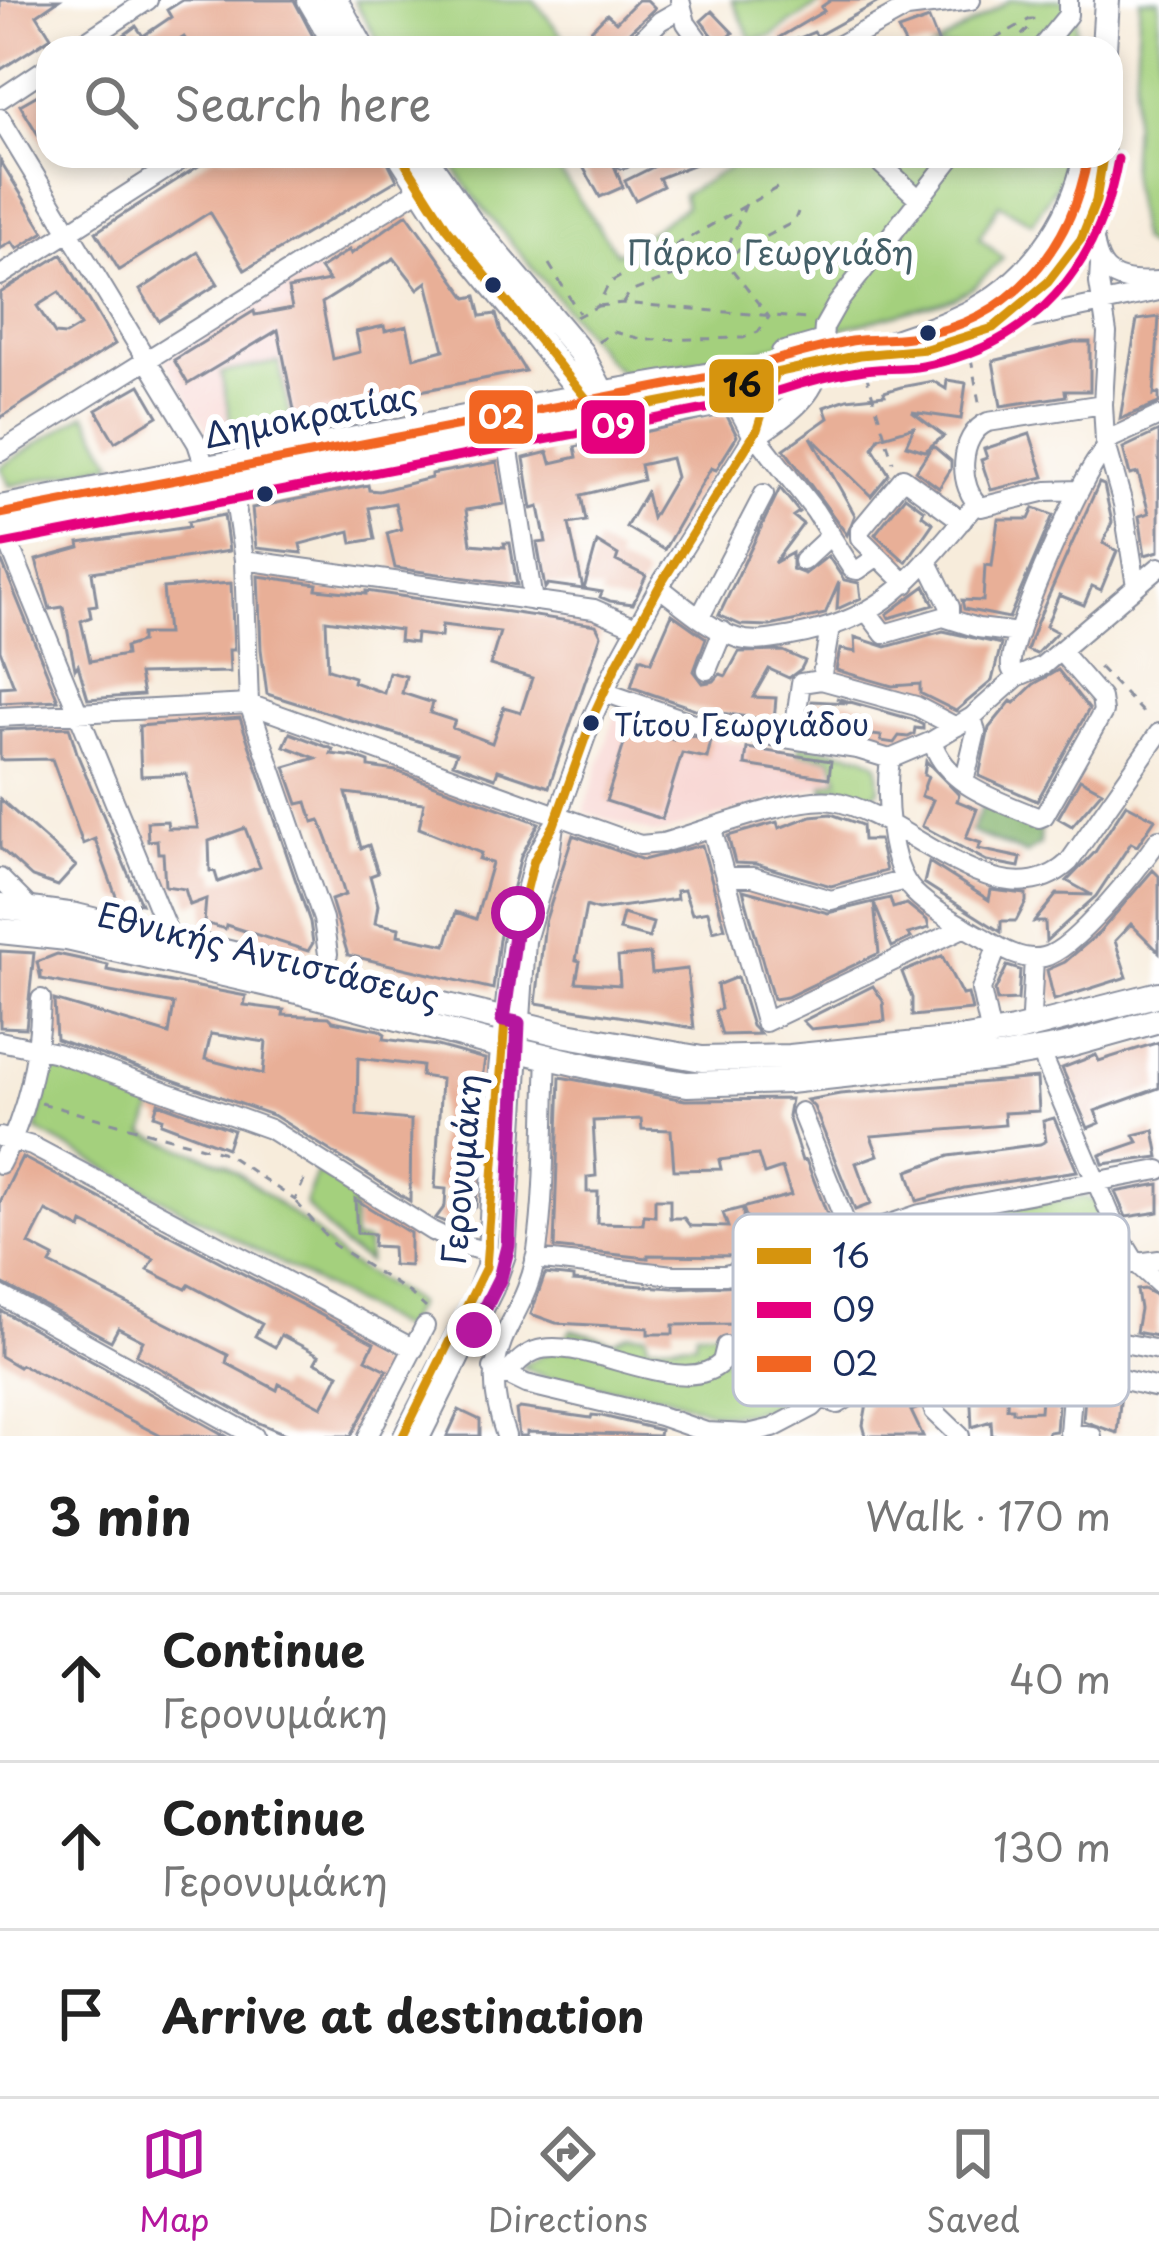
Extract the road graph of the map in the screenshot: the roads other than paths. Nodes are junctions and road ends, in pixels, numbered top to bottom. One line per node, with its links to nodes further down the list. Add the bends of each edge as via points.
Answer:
1 (148, 0): 8 (street)
2 (310, 0): 9 (main road)
3 (335, 0): 10 (main road)
4 (970, 0): 13 (street, via 907,8)
5 (1107, 0): 15 (main road)
6 (675, 5): 11 (street); 12 (street)
7 (1067, 9): 14 (street)
8 (94, 36)
9 (344, 36)
10 (350, 36)
11 (644, 36)
12 (696, 36)
13 (856, 36)
14 (1050, 36)
15 (1105, 36)
16 (36, 75): 17 (street)
17 (0, 99)
18 (0, 118): 27 (street)
19 (168, 168): 27 (street)
20 (886, 168): 25 (street)
21 (942, 168): 25 (street)
22 (1083, 168): 34 (main road, Δημοκρατίας, via 1066,217 1019,277 964,316)
23 (1101, 168): 26 (main road, Δημοκρατίας)
24 (427, 175): 35 (street); 36 (main road); 40 (main road, via 569,320)
25 (918, 198): 38 (street, via 827,320 823,340 781,352)
26 (1092, 214): 28 (street); 33 (main road, Δημοκρατίας, via 1059,270)
27 (70, 231): 29 (street); 35 (street)
28 (1100, 264): 30 (street, via 1118,279); 32 (street)
29 (0, 276)
30 (1159, 280)
31 (1159, 291): 32 (street)
32 (1103, 305): 33 (street); 42 (street)
33 (999, 325): 34 (main road, Δημοκρατίας, via 918,351)
34 (863, 354): 37 (main road, Δημοκρατίας)
35 (148, 359): 47 (street); 48 (street)
36 (555, 360): 40 (main road); 41 (main road)
37 (815, 364): 38 (main road, Δημοκρατίας); 45 (main road, via 809,387)
38 (780, 372): 39 (main road, Δημοκρατίας); 40 (main road, Δημοκρατίας, via 735,371); 45 (street, Γερονυμάκη)
39 (725, 390): 40 (main road, Δημοκρατίας); 45 (main road)
40 (595, 402): 41 (main road, Δημοκρατίας); 44 (main road, Δημοκρατίας)
41 (544, 403): 48 (main road, Δημοκρατίας)
42 (1103, 404): 46 (street); 51 (street, via 982,424 964,476)
43 (1159, 416): 46 (street)
44 (506, 432): 48 (main road, Δημοκρατίας); 63 (street)
45 (755, 434): 54 (street); 62 (street, Γερονυμάκη)
46 (1106, 445): 49 (street); 61 (street)
47 (0, 452)
48 (220, 476): 53 (main road, Δημοκρατίας); 56 (street)
49 (1079, 490): 51 (street); 70 (street)
50 (764, 494): 65 (street)
51 (976, 504): 52 (street)
52 (962, 521): 55 (street, via 903,478 860,530); 57 (street)
53 (1, 522): 77 (street)
54 (831, 535): 55 (street, via 855,571); 58 (street)
55 (878, 556): 60 (street)
56 (244, 560): 63 (street); 76 (street)
57 (927, 560): 60 (street); 66 (street)
58 (803, 561)
59 (1159, 567): 61 (street)
60 (906, 584): 64 (street)
61 (1136, 586): 71 (street)
62 (659, 587): 65 (street); 67 (street, Γερονυμάκη)
63 (533, 601): 67 (street, via 605,612)
64 (868, 613): 66 (street, via 884,634); 68 (street)
65 (700, 616): 69 (street)
66 (950, 617): 70 (street)
67 (636, 627): 75 (street, Γερονυμάκη)
68 (830, 628): 69 (street, via 756,641); 74 (street)
69 (722, 631): 72 (street)
70 (1019, 633): 73 (street, via 1011,660)
71 (1060, 651): 73 (street); 84 (street, via 1101,698 1103,712 1044,816)
72 (707, 670)
73 (1017, 677): 79 (street)
74 (820, 680): 79 (street); 81 (street, via 801,682)
75 (604, 692): 81 (street, via 699,725); 85 (street, Γερονυμάκη)
76 (249, 704): 77 (street); 85 (street); 99 (street)
77 (81, 715): 78 (street); 97 (street)
78 (0, 717)
79 (964, 722): 82 (street); 84 (street, via 976,732)
80 (1159, 731): 86 (street, via 1079,850 1040,880 990,877)
81 (793, 738): 83 (street)
82 (932, 741): 83 (street); 84 (street, via 943,766)
83 (890, 759): 86 (street)
84 (964, 782)
85 (555, 821): 87 (street, via 640,845); 105 (street, Γερονυμάκη)
86 (889, 823): 87 (street, via 821,800); 92 (street)
87 (712, 829): 90 (street)
88 (1159, 839): 89 (street)
89 (1153, 864): 100 (street, via 1055,953)
90 (726, 877): 92 (street, via 831,900); 95 (street, via 765,1022)
91 (0, 878): 94 (street)
92 (905, 880): 95 (street)
93 (0, 906): 94 (main road, Εθνικής Αντιστάσεως)
94 (30, 908): 97 (main road, Εθνικής Αντιστάσεως)
95 (965, 927): 98 (street)
96 (0, 931): 109 (main road, Εθνικής Αντιστάσεως, via 298,992)
97 (170, 937): 105 (main road, Εθνικής Αντιστάσεως)
98 (998, 946): 100 (street); 106 (street, via 982,990)
99 (328, 954)
100 (1034, 958): 103 (street)
101 (1159, 994): 106 (main road, Εθνικής Αντιστάσεως)
102 (41, 999): 108 (street)
103 (1030, 1015)
104 (1159, 1020): 110 (main road, Εθνικής Αντιστάσεως, via 1031,1053 771,1082 686,1084)
105 (511, 1021): 106 (main road, Εθνικής Αντιστάσεως, via 702,1059); 109 (street, Γερονυμάκη)
106 (991, 1035)
107 (0, 1042): 108 (street)
108 (38, 1048): 113 (street, via 27,1100); 121 (street, via 259,1124 432,1231)
109 (509, 1048): 110 (main road, Εθνικής Αντιστάσεως); 121 (street, Γερονυμάκη); 143 (street, Γερονυμάκη, via 504,1265)
110 (547, 1056): 122 (street)
111 (1045, 1062): 116 (street)
112 (801, 1112): 117 (street)
113 (7, 1138): 114 (street); 132 (street)
114 (0, 1164)
115 (1159, 1170): 116 (street)
116 (1094, 1180): 118 (street); 119 (street)
117 (842, 1214)
118 (920, 1214)
119 (1111, 1214)
120 (1129, 1249): 124 (street)
121 (489, 1252): 142 (street, Γερονυμάκη, via 476,1295)
122 (535, 1259): 126 (street); 134 (street, via 499,1344)
123 (1159, 1260): 124 (street)
124 (1136, 1263): 125 (street); 127 (street)
125 (1129, 1264)
126 (733, 1272)
127 (1159, 1285)
128 (0, 1295): 140 (street)
129 (425, 1325): 132 (street)
130 (1129, 1343): 133 (street)
131 (726, 1346): 134 (street, via 722,1362 705,1372 539,1348)
132 (414, 1349): 141 (street)
133 (1159, 1349)
134 (500, 1372): 137 (street, via 727,1435 773,1428); 144 (street)
135 (1129, 1381): 136 (street)
136 (1159, 1388)
137 (812, 1406)
138 (932, 1406): 145 (street)
139 (1069, 1435): 146 (street)
140 (254, 1436)
141 (368, 1436)
142 (403, 1436)
143 (421, 1436)
144 (506, 1436)
145 (960, 1436)
146 (1092, 1436)

